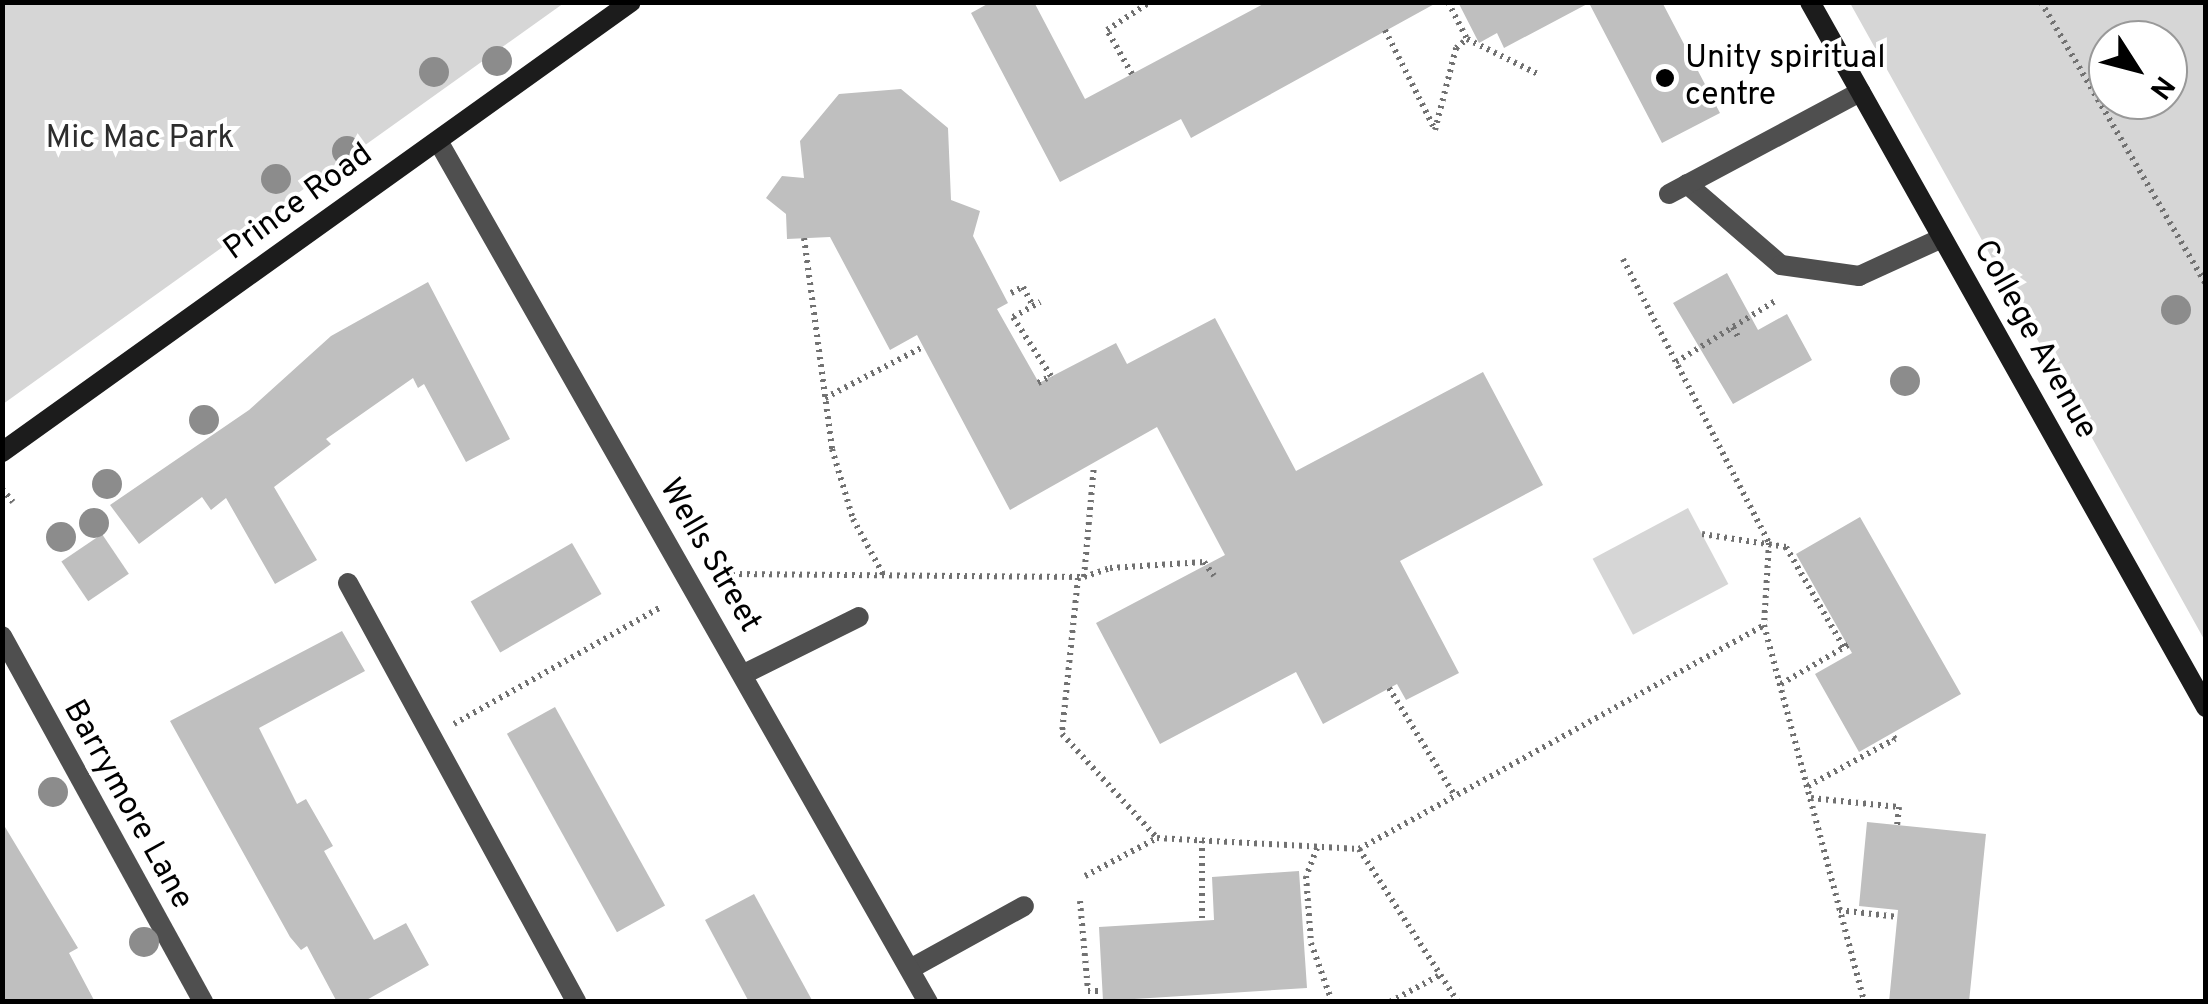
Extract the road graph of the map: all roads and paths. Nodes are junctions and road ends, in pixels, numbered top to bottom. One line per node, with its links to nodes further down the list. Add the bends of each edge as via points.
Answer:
1 (631, 2): 13 (street, Prince Road)
2 (1150, 2): 10 (path, via 1108,30)
3 (1448, 2): 7 (path)
4 (1810, 2): 12 (street, College Avenue)
5 (2041, 2): 17 (path)
6 (1460, 6): 7 (path)
7 (1452, 11): 9 (path)
8 (1385, 30): 9 (path, via 1435,130 1456,48)
9 (1467, 40): 11 (path)
10 (1132, 74)
11 (1540, 75)
12 (1860, 92): 15 (street, College Avenue); 15 (street, via 1678,189 1782,265 1858,276)
13 (438, 141): 26 (street, Prince Road); 41 (street, Wells Street)
14 (804, 238): 25 (path)
15 (1942, 238): 44 (street, College Avenue)
16 (1623, 259): 23 (path)
17 (2206, 284)
18 (1011, 294): 24 (path, via 1023,287 1037,304 1014,317 1051,376)
19 (1775, 301): 20 (path)
20 (1733, 327): 21 (path); 23 (path)
21 (1740, 340)
22 (924, 347): 25 (path)
23 (1676, 362): 31 (path)
24 (1038, 383)
25 (825, 398): 33 (path, via 853,519)
26 (2, 452)
27 (1094, 466): 35 (path)
28 (2, 489): 29 (path)
29 (12, 502)
30 (1702, 534): 31 (path)
31 (1770, 544): 39 (path); 42 (path, via 1786,547 1846,647)
32 (732, 574): 33 (path)
33 (884, 576): 35 (path)
34 (1214, 576): 35 (path, via 1204,562 1110,568)
35 (1081, 577): 51 (path, via 1062,734)
36 (348, 583): 46 (street)
37 (660, 608): 46 (path)
38 (859, 617): 41 (street)
39 (1764, 625): 42 (path); 48 (path)
40 (2, 636): 64 (street, Barrymore Lane)
41 (744, 674): 61 (street, Wells Street)
42 (1781, 684): 47 (path)
43 (1390, 688): 48 (path)
44 (2206, 707)
45 (1892, 734): 47 (path, via 1895,739)
46 (432, 737): 65 (street)
47 (1808, 786): 49 (path)
48 (1455, 796): 54 (path)
49 (1811, 798): 50 (path, via 1898,807); 58 (path)
50 (1897, 825)
51 (1157, 838): 52 (path); 55 (path)
52 (1202, 842): 53 (path); 60 (path)
53 (1317, 848): 54 (path); 67 (path, via 1306,876 1305,906 1324,994)
54 (1359, 849): 62 (path)
55 (1085, 876)
56 (1080, 901): 63 (path, via 1088,991)
57 (1024, 906): 61 (street)
58 (1839, 910): 59 (path); 70 (path)
59 (1898, 917)
60 (1202, 920)
61 (910, 969): 66 (street, Wells Street)
62 (1438, 976): 68 (path); 69 (path)
63 (1103, 992)
64 (203, 1002)
65 (576, 1002)
66 (928, 1002)
67 (1332, 1002)
68 (1390, 1002)
69 (1458, 1002)
70 (1864, 1002)

